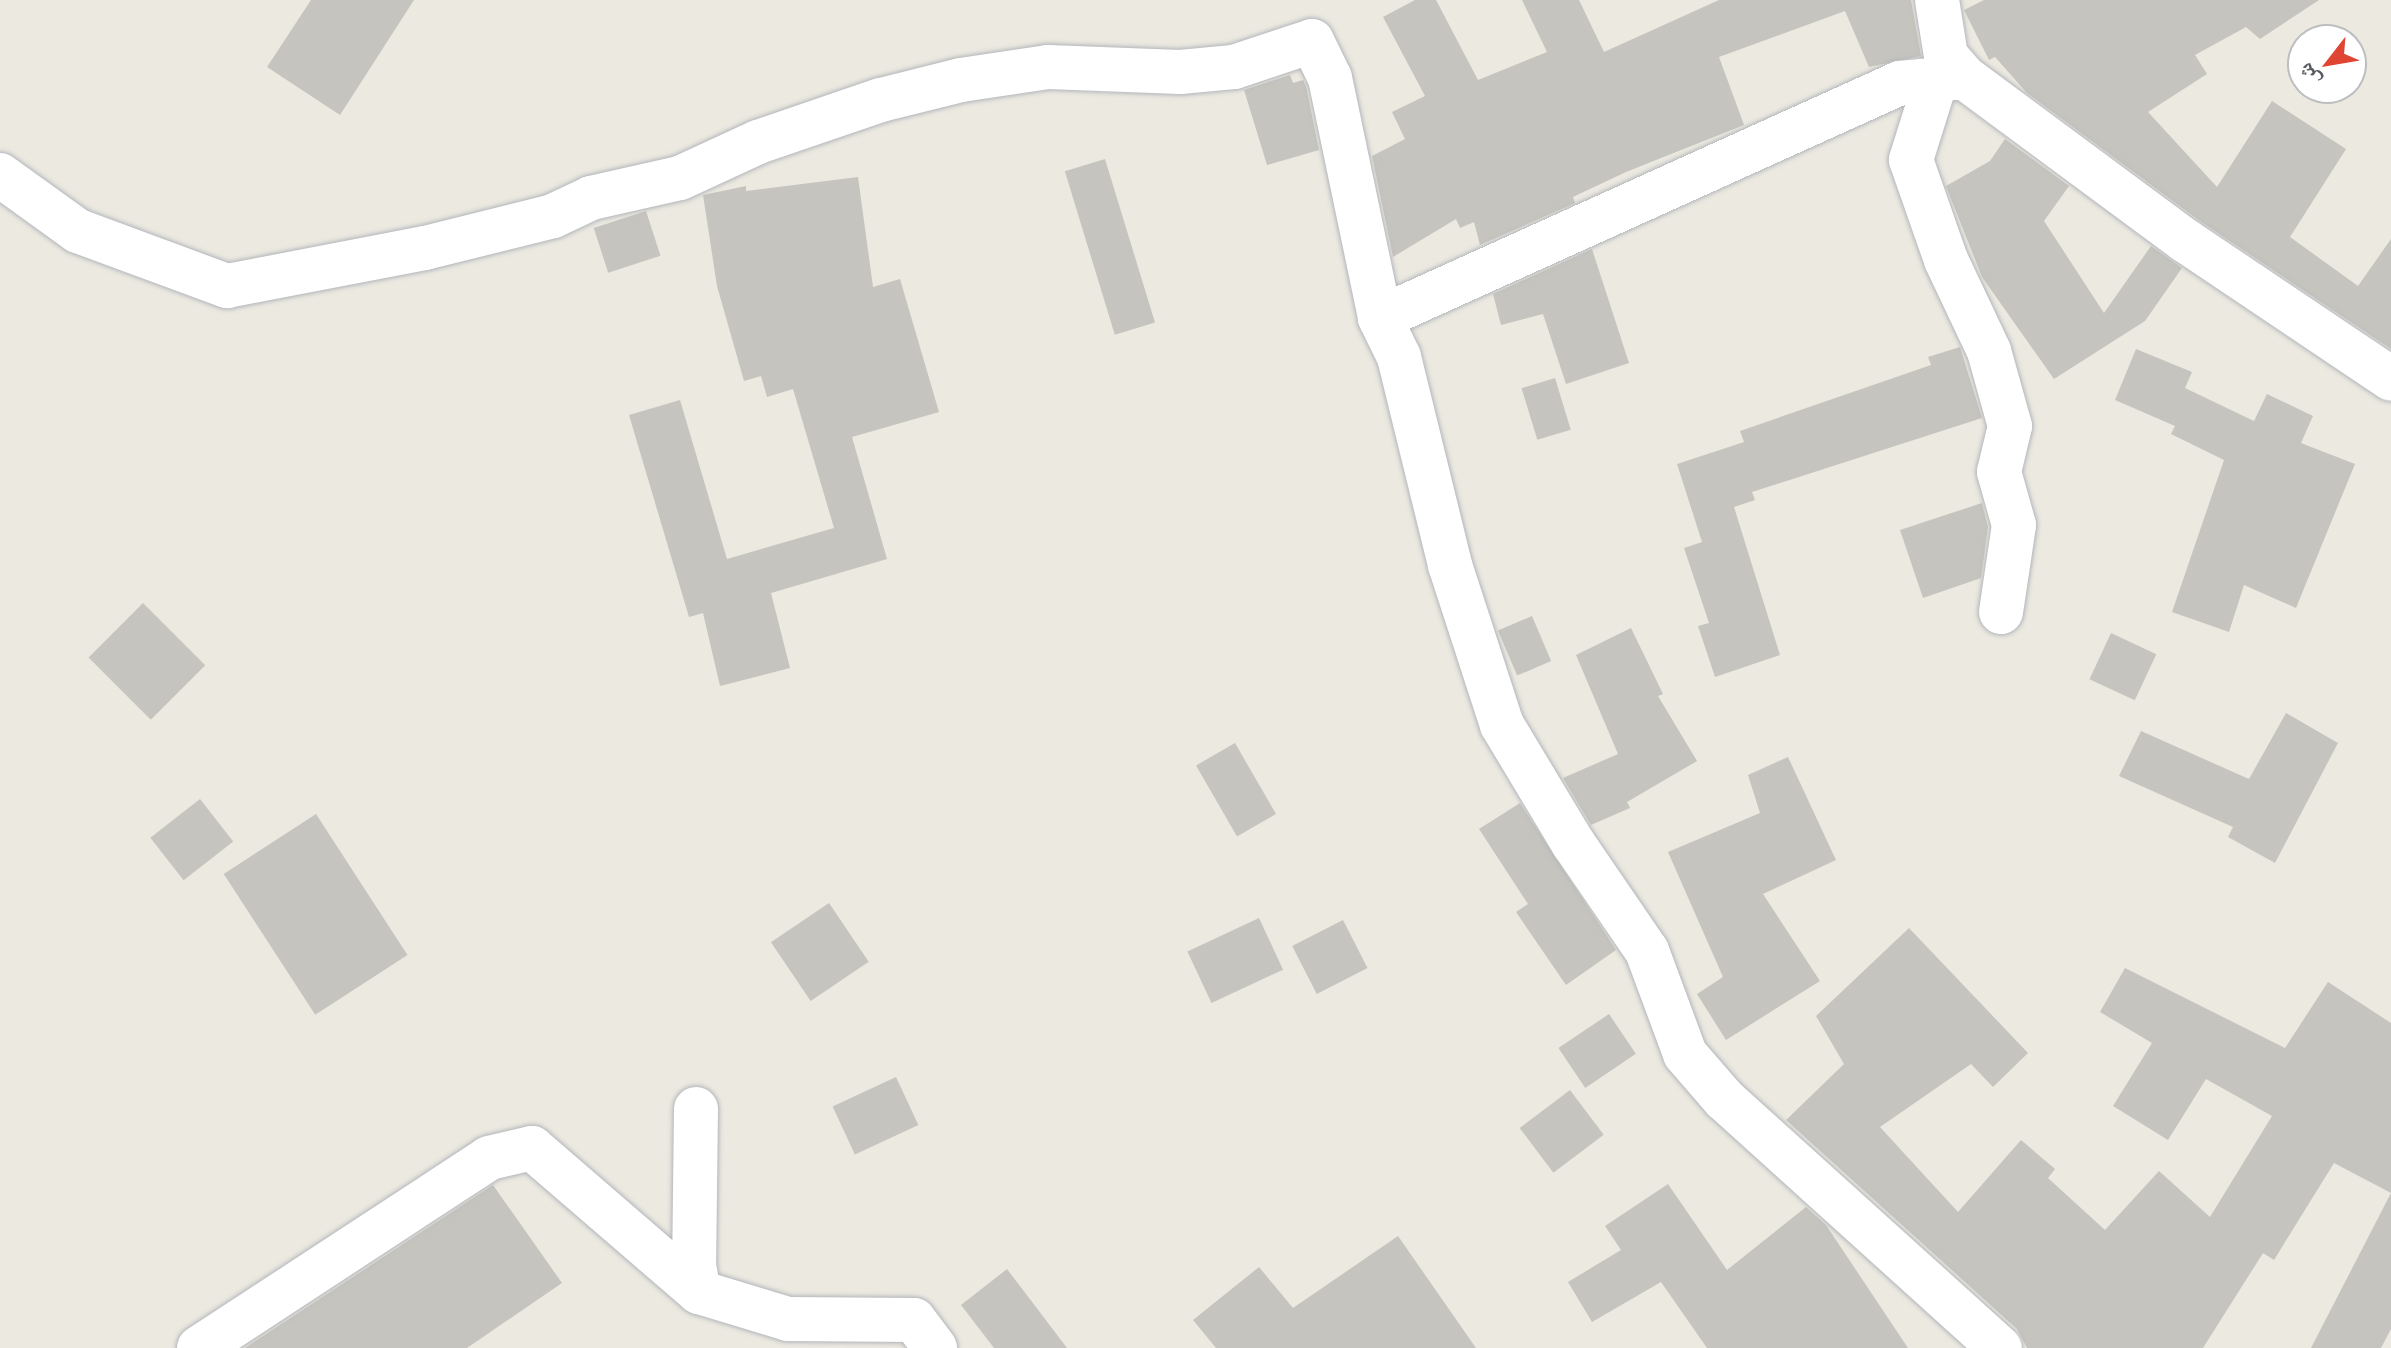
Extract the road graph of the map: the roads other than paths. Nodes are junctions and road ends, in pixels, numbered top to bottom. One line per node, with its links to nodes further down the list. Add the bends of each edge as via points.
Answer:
1 (1937, 0): 2 (street)
2 (1950, 79): 4 (street, via 1900,83); 5 (street); 6 (street, via 1911,160 1946,260 1989,351 2010,426 1999,472 2014,525)
3 (0, 175): 4 (street, via 78,231 227,286 425,248 553,216 591,198 680,178 758,142 881,100 961,80 1048,67 1180,72 1234,67 1312,41 1330,78)
4 (1380, 318): 11 (street, via 1399,357 1450,565 1502,725 1647,951 1685,1054 1724,1099)
5 (2391, 379)
6 (2001, 612)
7 (696, 1109): 8 (street, via 694,1265)
8 (699, 1292): 9 (street, via 532,1148 489,1158); 10 (street, via 788,1319 914,1320)
9 (199, 1348)
10 (935, 1348)
11 (2000, 1348)

